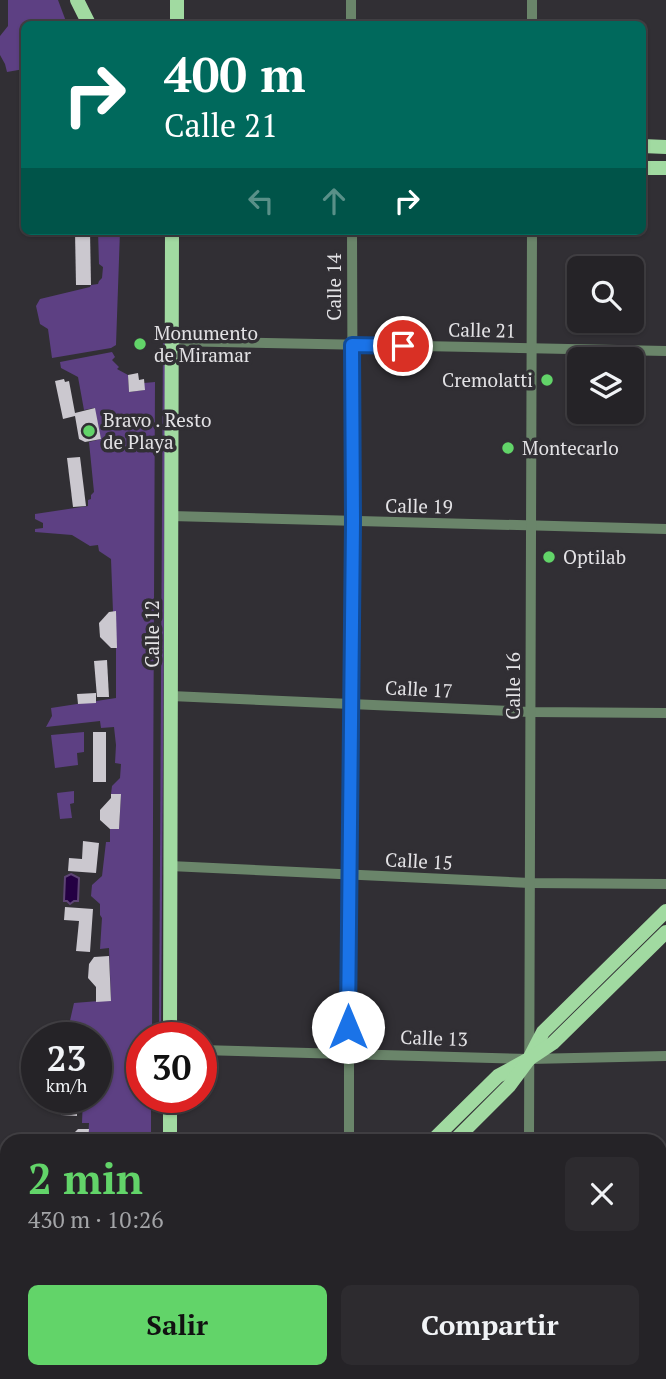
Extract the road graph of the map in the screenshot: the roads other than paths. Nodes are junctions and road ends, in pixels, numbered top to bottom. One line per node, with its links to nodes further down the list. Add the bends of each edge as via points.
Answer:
1 (177, 0): 6 (main road)
2 (351, 0): 7 (street)
3 (532, 0): 8 (street)
4 (78, 1): 5 (main road)
5 (88, 21)
6 (177, 21)
7 (351, 21)
8 (532, 21)
9 (646, 146): 10 (main road)
10 (666, 147)
11 (646, 168): 12 (main road)
12 (666, 168)
13 (172, 235): 16 (main road, Calle 12)
14 (352, 235): 17 (street, Calle 14)
15 (532, 235): 18 (street, Calle 16)
16 (172, 341): 17 (street, Calle 21); 20 (main road, Calle 12)
17 (352, 345): 18 (street, Calle 21); 21 (street, Calle 14)
18 (531, 348): 19 (street, Calle 21); 22 (street, Calle 16)
19 (666, 351)
20 (171, 516): 21 (street, Calle 19); 24 (main road, Calle 12)
21 (353, 522): 22 (street, Calle 19); 25 (street, Calle 14)
22 (531, 526): 23 (street, Calle 19); 26 (street, Calle 16)
23 (666, 529)
24 (171, 696): 25 (street, Calle 17); 28 (main road, Calle 12)
25 (351, 703): 26 (street, Calle 17); 29 (street, Calle 14)
26 (530, 712): 27 (street, Calle 17); 30 (street, Calle 16)
27 (666, 713)
28 (170, 866): 29 (street, Calle 15); 34 (main road, Calle 12)
29 (349, 875): 30 (street, Calle 15); 36 (street, Calle 14)
30 (530, 883): 31 (street, Calle 15); 38 (street, Calle 16)
31 (666, 884)
32 (666, 911): 38 (main road, via 542,1032)
33 (666, 932): 38 (main road, via 553,1043)
34 (170, 1022)
35 (217, 1050): 36 (street, Calle 13)
36 (348, 1053): 38 (street, Calle 13); 41 (street, Calle 14)
37 (666, 1056): 38 (street, Calle 13)
38 (529, 1059): 42 (main road, via 498,1076); 43 (main road); 44 (street, Calle 16)
39 (170, 1113): 40 (main road)
40 (170, 1134)
41 (349, 1134)
42 (439, 1134)
43 (461, 1134)
44 (529, 1134)

